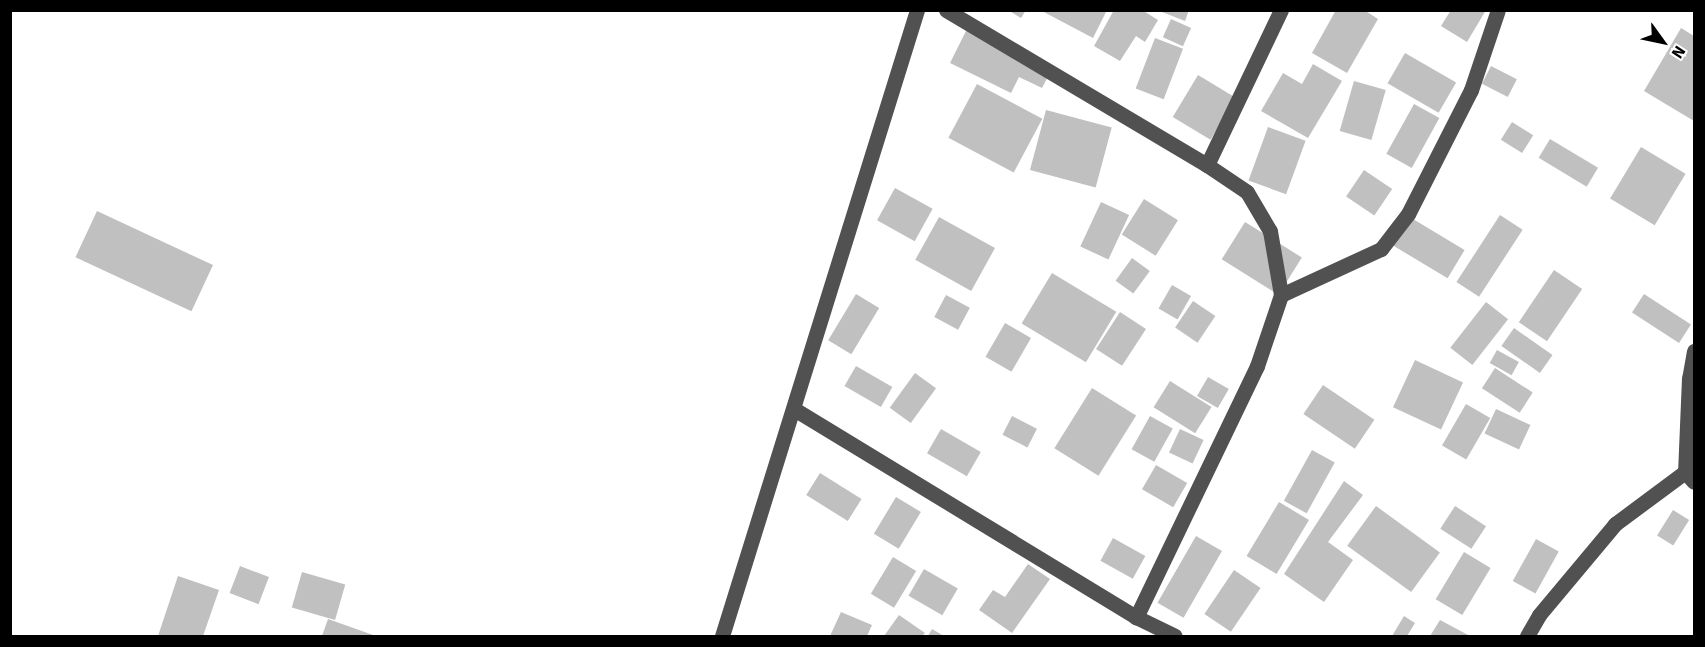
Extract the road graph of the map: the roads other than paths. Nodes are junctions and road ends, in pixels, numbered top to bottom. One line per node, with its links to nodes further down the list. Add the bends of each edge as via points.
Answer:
1 (917, 10): 8 (street)
2 (946, 10): 5 (street)
3 (1281, 10): 5 (street)
4 (1498, 10): 6 (street, via 1471,90 1408,214 1381,249)
5 (1208, 165): 6 (street, via 1246,192 1270,231)
6 (1281, 295): 10 (street, via 1257,366)
7 (1695, 351): 9 (street, via 1689,378)
8 (794, 409): 10 (street); 11 (street)
9 (1690, 477): 13 (street, via 1615,524 1539,615)
10 (1136, 617): 12 (street)
11 (722, 636)
12 (1175, 636)
13 (1527, 636)

